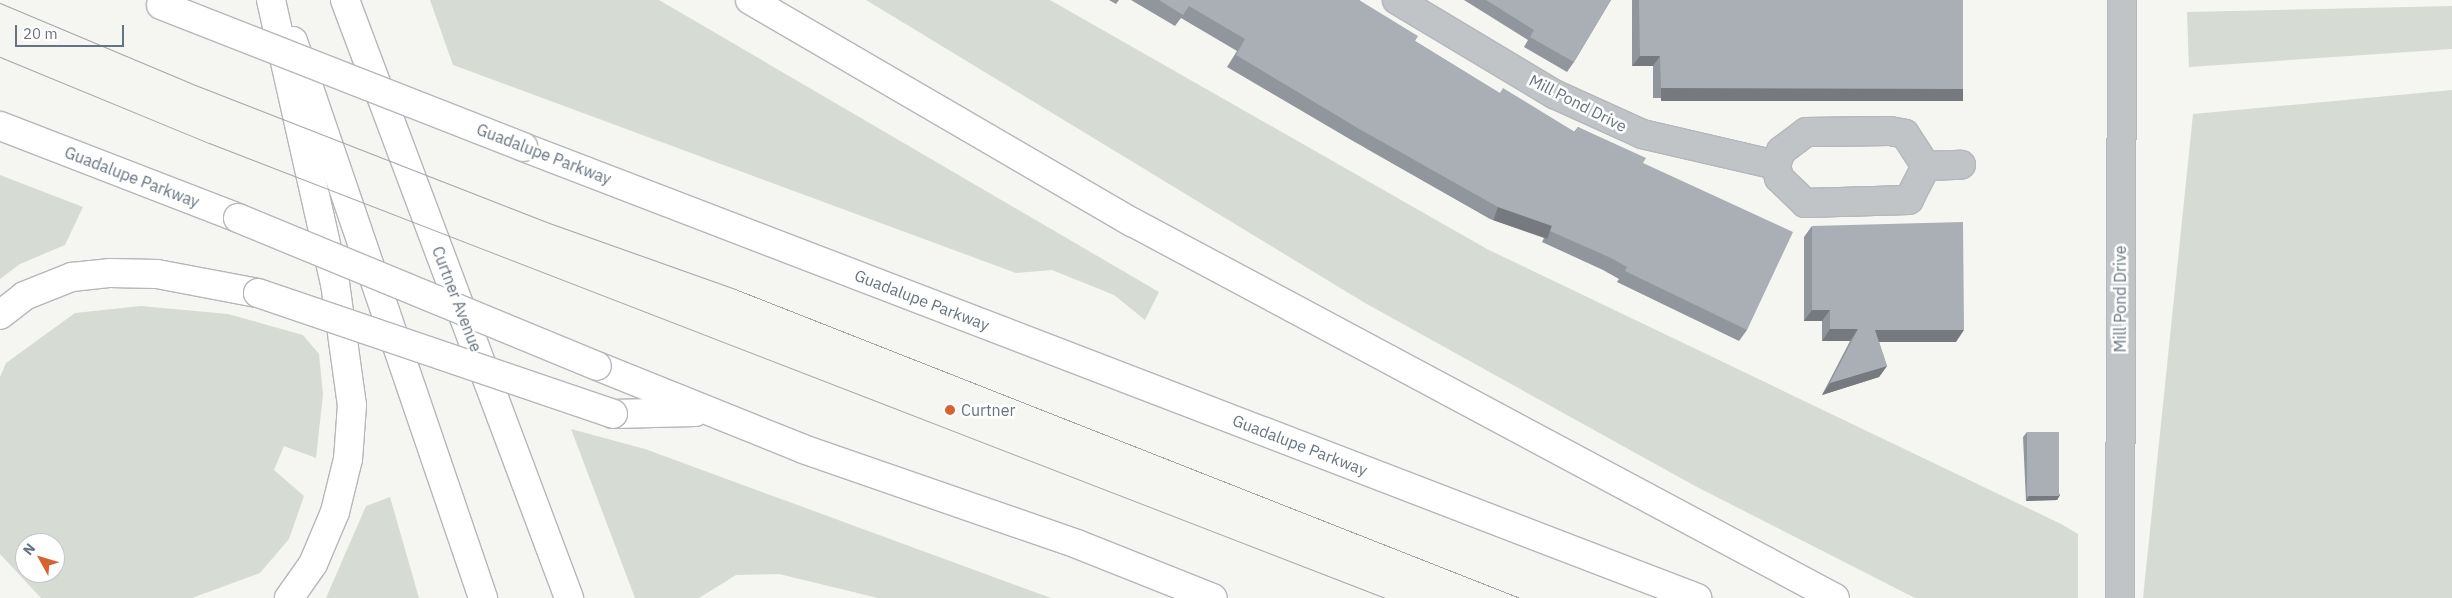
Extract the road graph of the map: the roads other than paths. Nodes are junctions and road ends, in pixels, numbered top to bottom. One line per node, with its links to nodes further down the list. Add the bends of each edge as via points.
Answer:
1 (271, 0): 14 (main road, via 335,283 352,405 348,459 335,512 313,564)
2 (278, 0): 15 (main road)
3 (345, 0): 16 (main road, Curtner Avenue)
4 (750, 0): 19 (main road, via 1148,232)
5 (1397, 0): 9 (street, Mill Pond Drive, via 1554,94 1642,134)
6 (2122, 0): 20 (street, Mill Pond Drive)
7 (154, 3): 18 (main road, Guadalupe Parkway, bridge)
8 (0, 126): 13 (main road, Guadalupe Parkway, bridge, via 238,218)
9 (1776, 165): 11 (street, via 1791,139 1806,132 1890,131 1906,134); 11 (street, via 1789,192 1805,203 1909,200)
10 (1961, 165): 11 (street)
11 (1926, 166)
12 (0, 315): 13 (main road, bridge, via 24,296 72,277 111,273 166,276 258,293 613,414)
13 (704, 411): 17 (main road, Guadalupe Parkway, via 1077,544)
14 (289, 598)
15 (483, 598)
16 (569, 598)
17 (1214, 598)
18 (1697, 598)
19 (1835, 598)
20 (2120, 598)

